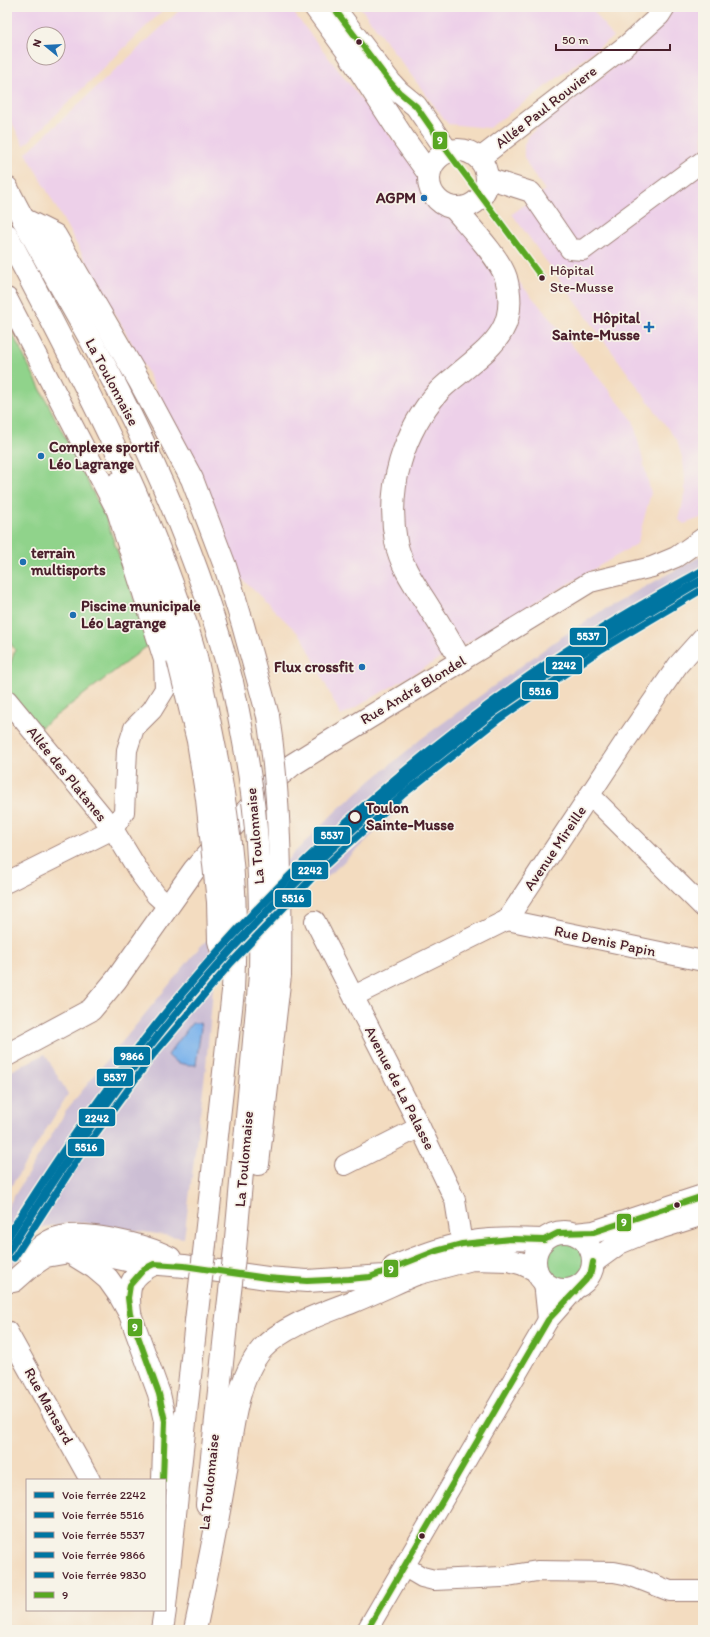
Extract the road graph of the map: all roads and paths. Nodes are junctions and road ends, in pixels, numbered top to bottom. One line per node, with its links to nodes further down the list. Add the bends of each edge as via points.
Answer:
1 (315, 7): 7 (main road)
2 (333, 7): 4 (main road, via 398,92 416,106)
3 (665, 7): 6 (street, Allée Paul Rouviere, via 660,15 628,44)
4 (448, 152): 6 (main road, via 468,152); 7 (main road, via 436,161)
5 (703, 161): 6 (street, via 583,250 570,249 531,192)
6 (483, 168): 9 (main road, via 484,191)
7 (429, 174): 10 (main road, via 434,196 445,205)
8 (7, 188): 11 (main road, La Toulonnaise)
9 (475, 202): 10 (main road, via 462,208); 13 (main road)
10 (454, 208): 13 (main road)
11 (23, 219): 29 (main road, La Toulonnaise, bridge, via 119,392 144,445 176,516 221,643 232,682 252,793 259,860 261,915); 29 (main road, bridge, via 55,235 140,382 192,479 224,566 268,716 272,747 281,927)
12 (7, 235): 18 (main road, La Toulonnaise, via 81,376 148,521 184,614)
13 (479, 237): 19 (main road, via 505,276 510,296 508,317 500,336 440,390 423,411 411,432 396,477 393,521 396,544 411,579)
14 (7, 267): 18 (main road, via 117,481)
15 (7, 298): 22 (street, via 117,511 164,660 164,689 152,710 134,728 127,750 124,812)
16 (703, 538): 19 (street, Rue André Blondel, via 676,557 652,567 590,582)
17 (703, 637): 21 (street, Avenue Mireille, via 678,665)
18 (187, 658): 55 (main road, La Toulonnaise, bridge, via 219,770 228,827 234,891 233,991)
19 (461, 661): 24 (main road, Rue André Blondel, via 292,765 274,780 194,870)
20 (7, 700): 22 (street, Allée des Platanes)
21 (590, 795): 25 (street); 26 (street, Avenue Mireille)
22 (113, 829): 23 (street); 24 (street, Allée des Platanes, via 141,875)
23 (7, 882)
24 (168, 906): 31 (main road, Rue André Blondel, via 116,980 91,1010)
25 (703, 907)
26 (507, 920): 28 (street, Rue Denis Papin); 30 (street)
27 (315, 922): 30 (street, Avenue de La Palasse)
28 (703, 962)
29 (270, 975): 60 (main road, La Toulonnaise, bridge, via 240,1201)
30 (354, 996): 32 (street, Avenue de La Palasse)
31 (7, 1055)
32 (420, 1126): 33 (street); 38 (street, Avenue de La Palasse, via 455,1200)
33 (345, 1165)
34 (700, 1206): 35 (main road)
35 (656, 1220): 36 (main road); 40 (main road)
36 (574, 1234): 37 (main road, via 558,1232); 40 (main road, via 588,1245)
37 (544, 1240): 38 (main road, via 511,1239); 44 (main road, via 535,1255 534,1263)
38 (467, 1251): 43 (main road); 44 (main road, via 523,1264); 45 (main road, via 436,1251)
39 (69, 1252): 41 (main road, via 94,1253); 47 (main road, via 46,1256 31,1266); 48 (main road, via 108,1279)
40 (593, 1262): 46 (main road, via 586,1280)
41 (154, 1264): 42 (main road); 48 (main road, via 144,1269 130,1285)
42 (184, 1266): 45 (main road, via 307,1281); 47 (main road, via 158,1251 99,1238 66,1236 51,1240 35,1251)
43 (416, 1274): 45 (main road); 60 (main road, via 290,1329 262,1349 251,1365 236,1410)
44 (540, 1276): 46 (main road, via 551,1287 560,1290 570,1290); 49 (street)
45 (370, 1277)
46 (578, 1286): 49 (street)
47 (10, 1287)
48 (130, 1314): 52 (main road, via 159,1394 165,1421)
49 (548, 1320): 53 (street)
50 (7, 1331): 51 (street, Rue Mansard)
51 (89, 1479)
52 (163, 1479)
53 (405, 1567): 54 (street, via 422,1577 434,1580 502,1577 528,1572 614,1572 670,1591); 61 (street)
54 (703, 1591)
55 (166, 1597)
56 (156, 1611): 58 (main road)
57 (165, 1611): 59 (main road)
58 (156, 1630)
59 (162, 1630)
60 (194, 1630)
61 (367, 1630)

